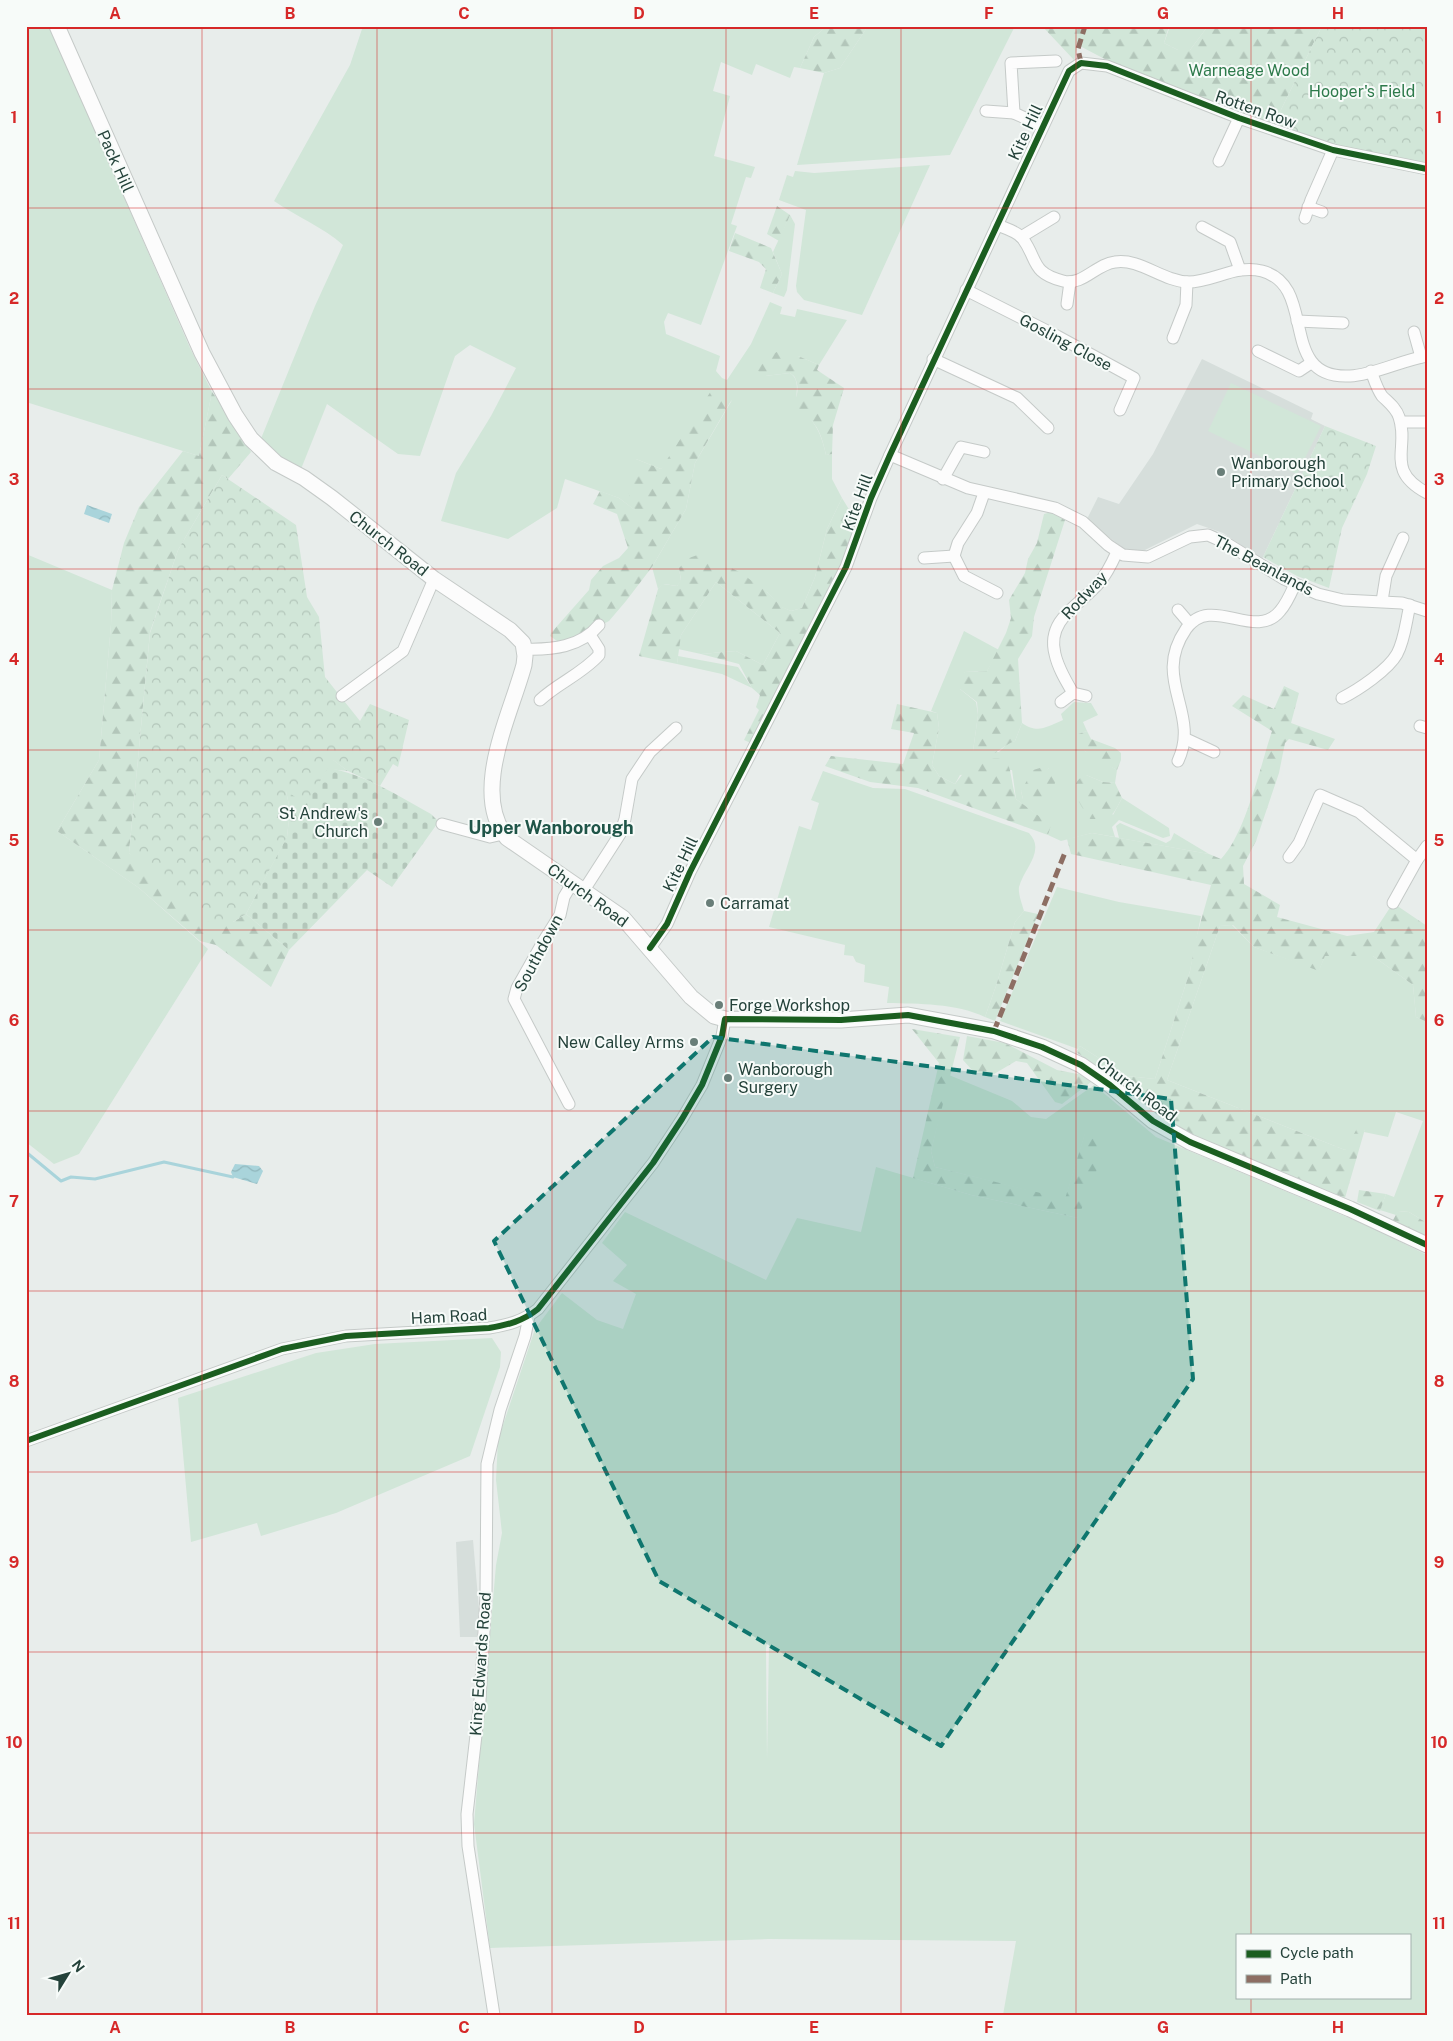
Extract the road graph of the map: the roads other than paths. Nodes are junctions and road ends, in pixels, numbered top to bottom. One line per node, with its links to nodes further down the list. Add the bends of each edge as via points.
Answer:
1 (57, 26): 20 (street, Pack Hill)
2 (1056, 61): 5 (street, via 1011,63)
3 (1081, 63): 6 (street, Rotten Row, via 1107,66); 7 (street, Kite Hill, via 1069,71)
4 (986, 111): 5 (street)
5 (1014, 113): 7 (street)
6 (1239, 118): 8 (street, Rotten Row); 9 (street)
7 (1042, 126): 13 (street, Kite Hill)
8 (1333, 150): 10 (street, Rotten Row); 11 (street, via 1307,213)
9 (1219, 161)
10 (1427, 169)
11 (1322, 212)
12 (1054, 217): 15 (street)
13 (997, 225): 15 (street); 19 (street, Kite Hill)
14 (1202, 227): 16 (street, via 1230,242)
15 (1021, 237): 17 (street, via 1040,270)
16 (1240, 270): 18 (street); 22 (street, via 1265,272 1284,285 1291,296)
17 (1070, 282): 18 (street, via 1122,261); 21 (street)
18 (1186, 282): 25 (street, via 1186,305)
19 (966, 290): 28 (street, Kite Hill); 31 (street, Gosling Close, via 1134,378)
20 (176, 295): 44 (street, Church Road, via 228,402 260,450 332,498)
21 (1067, 304)
22 (1297, 321): 23 (street); 29 (street, via 1302,345)
23 (1343, 323)
24 (1414, 332): 27 (street)
25 (1173, 338)
26 (1258, 351): 29 (street, via 1298,371)
27 (1424, 357): 30 (street)
28 (933, 359): 34 (street, via 1017,398); 36 (street, Kite Hill)
29 (1311, 362): 30 (street, via 1324,371 1341,376)
30 (1371, 371): 32 (street, via 1379,391 1395,408)
31 (1120, 410)
32 (1401, 422): 33 (street); 39 (street, via 1400,456 1404,470 1412,483)
33 (1427, 422)
34 (1048, 428)
35 (984, 452): 37 (street, via 960,447)
36 (890, 455): 37 (street); 72 (street, Kite Hill, via 846,567 666,924)
37 (943, 479): 38 (street)
38 (984, 493): 41 (street, via 1055,508 1087,524); 42 (street)
39 (1427, 493)
40 (1396, 544): 47 (street, via 1384,580)
41 (1117, 552): 45 (street, The Beanlands, via 1130,557 1148,557 1190,536 1202,534 1226,543); 55 (street, Rodway, via 1099,584 1064,616 1054,630 1056,661)
42 (954, 556): 43 (street); 46 (street, via 964,576)
43 (924, 558)
44 (434, 579): 54 (street, Church Road, via 510,630); 56 (street, via 403,651)
45 (1295, 584): 47 (street, The Beanlands, via 1331,597); 52 (street, via 1280,611 1265,621 1254,623 1216,615 1202,617)
46 (997, 593)
47 (1382, 601): 48 (street, The Beanlands)
48 (1410, 605): 50 (street, The Beanlands); 58 (street, via 1394,658)
49 (1178, 610): 52 (street)
50 (1427, 611)
51 (599, 625): 53 (street)
52 (1188, 627): 62 (street, via 1173,659 1172,674)
53 (590, 635): 54 (street, via 558,648); 59 (street, via 599,655)
54 (524, 649): 66 (street, Church Road, via 524,665 491,788 494,820)
55 (1073, 693): 57 (street); 60 (street)
56 (342, 696)
57 (1086, 696)
58 (1342, 698)
59 (540, 700)
60 (1061, 702)
61 (676, 728): 70 (street, via 650,752 632,779 620,834)
62 (1186, 739): 63 (street); 64 (street)
63 (1214, 752)
64 (1178, 761)
65 (442, 824): 66 (street, via 490,837)
66 (503, 834): 70 (street, Church Road)
67 (1427, 846): 69 (street)
68 (1289, 857): 69 (street, via 1300,843 1314,792 1359,812)
69 (1417, 860): 71 (street)
70 (579, 886): 72 (street, Church Road, via 623,918); 74 (street, Southdown, via 564,897 560,916 517,988 514,999)
71 (1393, 903)
72 (650, 948): 73 (street, Church Road, via 691,997 714,1016)
73 (725, 1019): 75 (street, Church Road, via 841,1020 908,1015 994,1031 1042,1047 1081,1065 1153,1121 1190,1142); 76 (street, Ham Road, via 722,1036 702,1085 658,1156)
74 (568, 1104)
75 (1427, 1245)
76 (529, 1316): 77 (street, Ham Road, via 509,1325 489,1328 346,1336 282,1349); 78 (street, King Edwards Road, via 487,1464 486,1606 480,1700 467,1814 468,1846)
77 (26, 1441)
78 (494, 2015)

